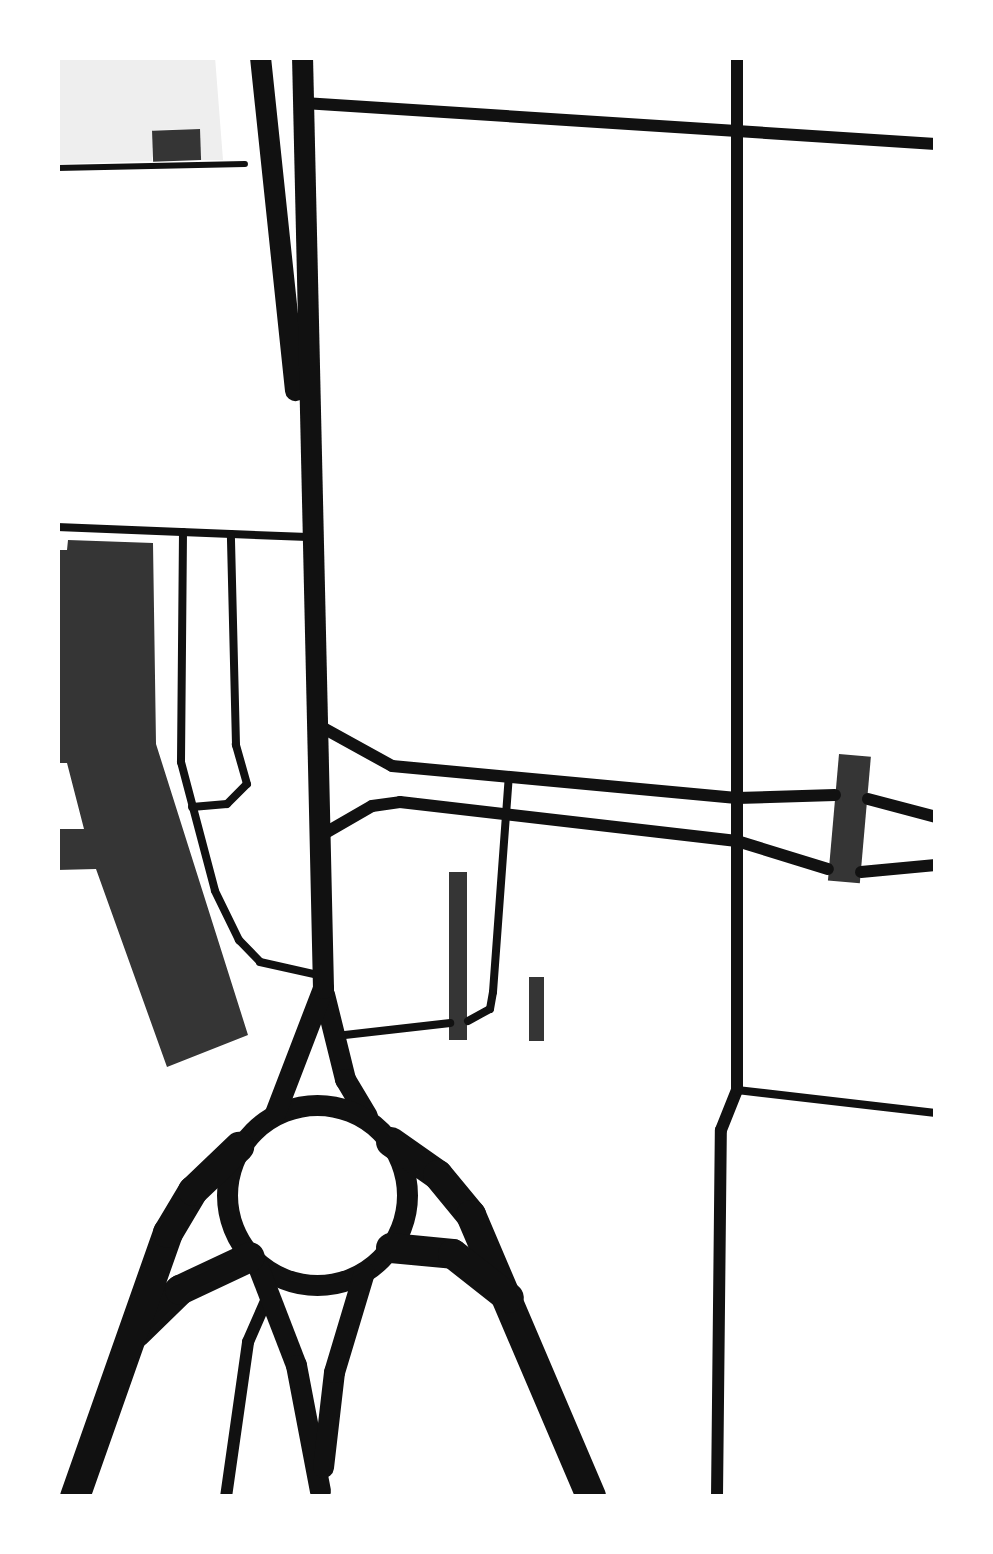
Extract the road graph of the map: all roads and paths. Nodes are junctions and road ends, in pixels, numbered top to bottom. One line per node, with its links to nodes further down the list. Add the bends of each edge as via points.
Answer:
1 (260, 57): 7 (main road)
2 (302, 57): 4 (main road)
3 (737, 57): 5 (street)
4 (304, 103): 5 (street); 9 (main road)
5 (737, 132): 6 (street); 17 (street)
6 (936, 144)
7 (270, 165): 8 (path); 9 (main road)
8 (57, 168)
9 (308, 492): 13 (main road)
10 (57, 527): 11 (lane)
11 (182, 532): 12 (lane); 19 (lane, via 177,681)
12 (231, 534): 13 (lane); 19 (lane, via 236,745 247,784 227,804)
13 (309, 537): 14 (main road)
14 (315, 723): 15 (street, via 392,766); 22 (main road)
15 (508, 776): 17 (street); 20 (lane)
16 (835, 795): 17 (street)
17 (737, 798): 23 (street)
18 (868, 799): 21 (street)
19 (192, 807): 27 (lane, via 215,891 239,940 260,962)
20 (505, 813): 22 (street, via 372,806); 23 (street); 28 (lane, via 490,1009)
21 (936, 817)
22 (320, 837): 27 (main road)
23 (737, 841): 25 (street); 31 (street)
24 (936, 865): 26 (street)
25 (829, 869)
26 (861, 872)
27 (322, 982): 30 (main road); 32 (main road)
28 (468, 1021)
29 (450, 1022): 30 (lane)
30 (335, 1036): 34 (main road, via 354,1099)
31 (737, 1090): 33 (lane); 46 (street, via 721,1130)
32 (275, 1113): 34 (main road, via 325,1104); 35 (main road)
33 (936, 1113)
34 (381, 1132): 36 (main road, via 408,1195); 40 (highway, via 438,1175 471,1215)
35 (239, 1148): 37 (main road, via 227,1208); 41 (highway, via 193,1191 168,1233)
36 (391, 1248): 38 (main road); 40 (highway, via 453,1255)
37 (253, 1261): 38 (main road, via 308,1286); 39 (main road); 41 (highway, via 180,1290)
38 (364, 1272): 42 (main road, via 334,1372)
39 (270, 1292): 42 (main road, via 305,1399); 44 (street, via 248,1342)
40 (509, 1298): 45 (highway)
41 (132, 1338): 43 (highway)
42 (320, 1494)
43 (75, 1497)
44 (226, 1497)
45 (591, 1497)
46 (717, 1497)

